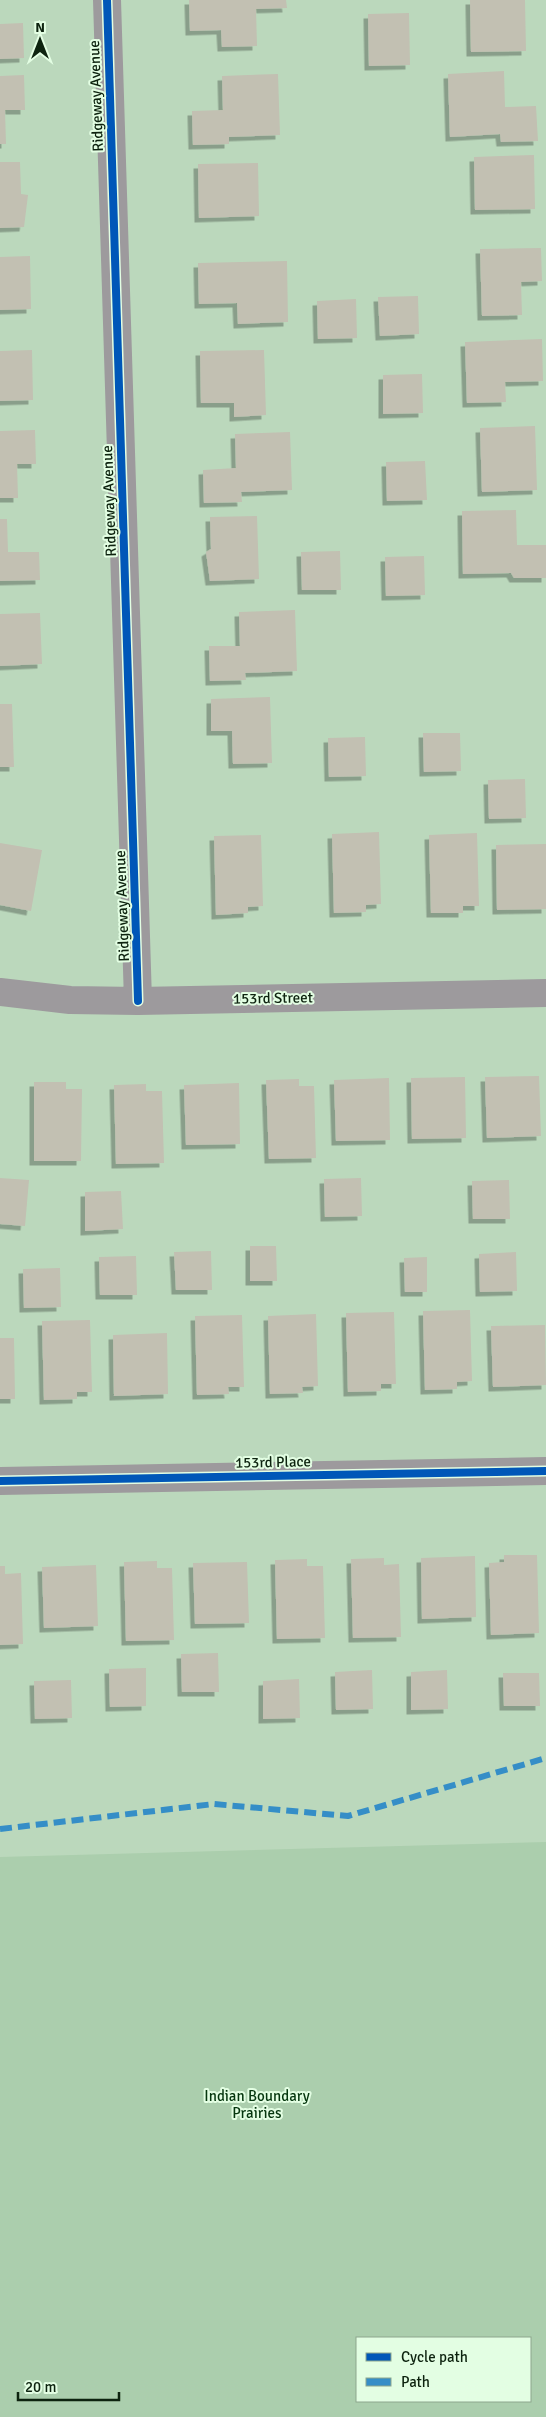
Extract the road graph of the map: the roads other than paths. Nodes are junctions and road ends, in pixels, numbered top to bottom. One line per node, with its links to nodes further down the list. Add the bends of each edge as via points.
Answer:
1 (107, 0): 4 (street, Ridgeway Avenue)
2 (0, 992): 4 (street, 153rd Street, via 70,1000)
3 (546, 993): 4 (street, 153rd Street)
4 (138, 1001)
5 (546, 1471): 6 (street, 153rd Place)
6 (0, 1481)

